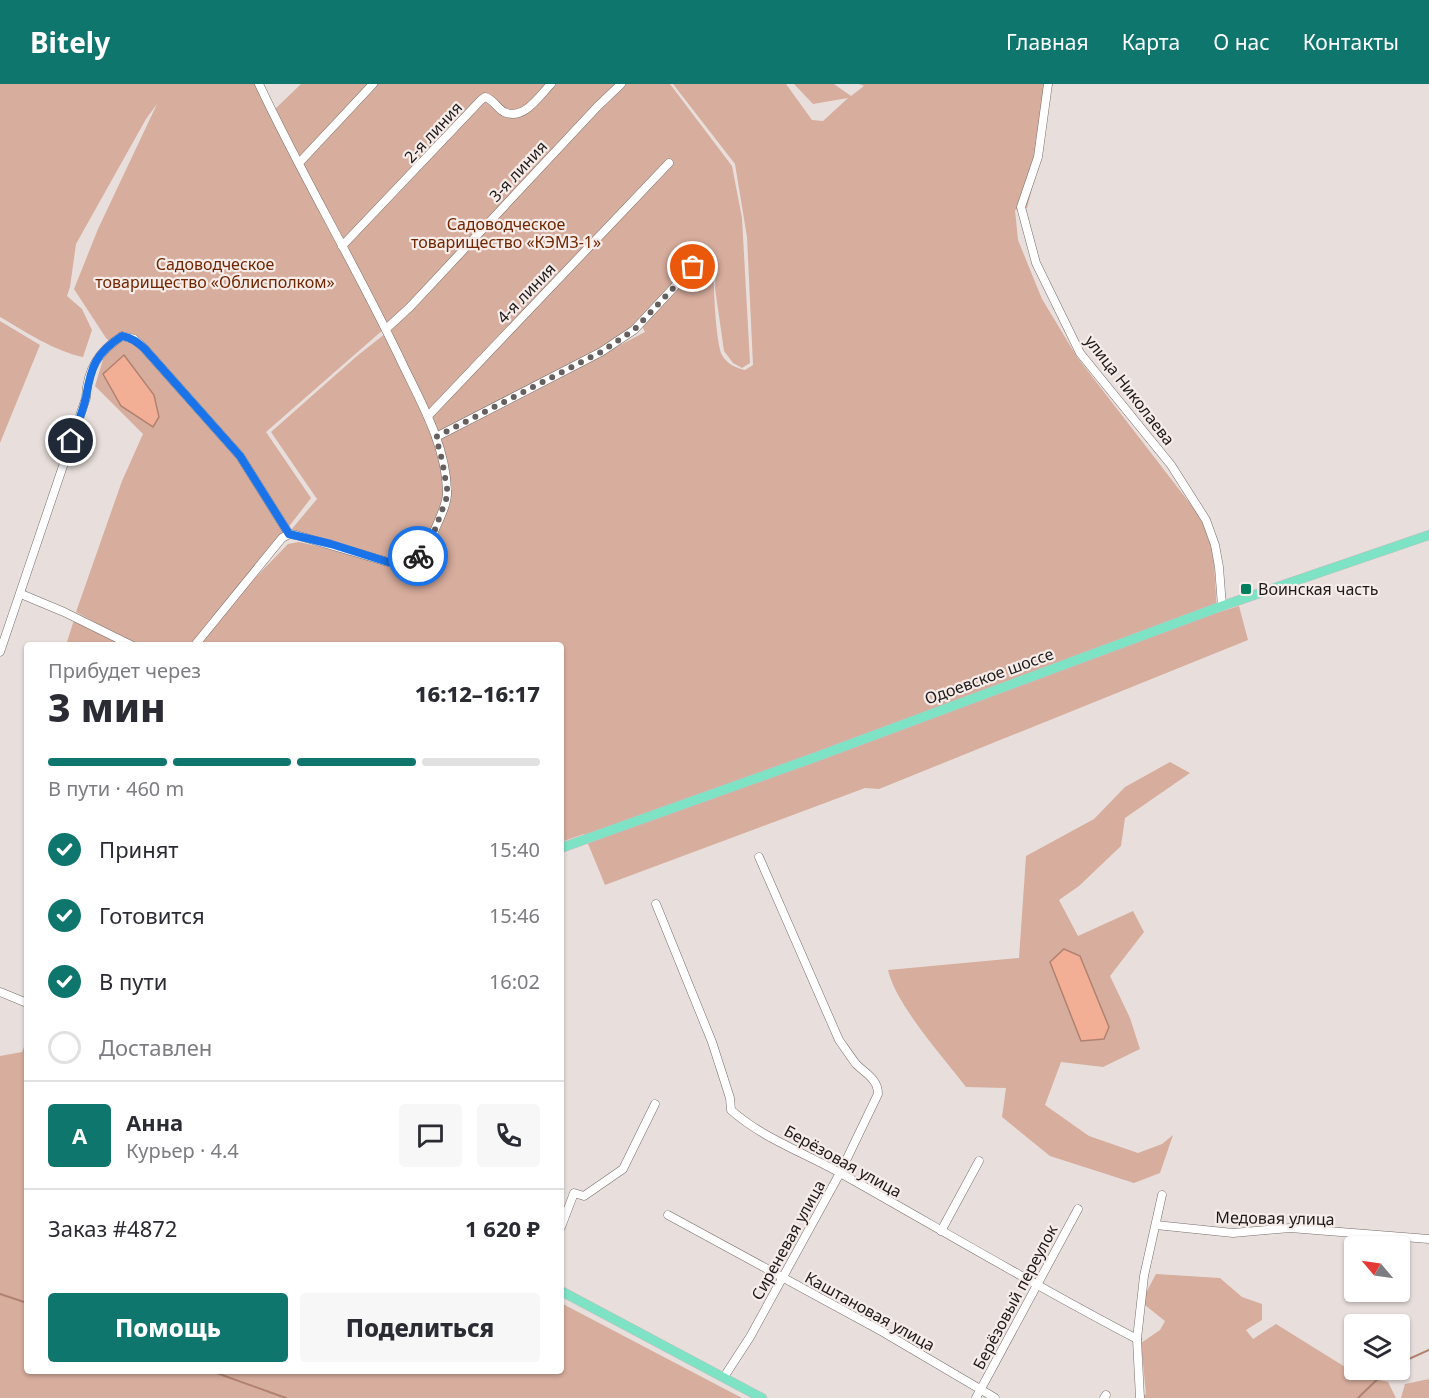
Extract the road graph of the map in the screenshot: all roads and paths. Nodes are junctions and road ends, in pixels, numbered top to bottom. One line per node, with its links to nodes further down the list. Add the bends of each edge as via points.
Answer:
1 (259, 84): 7 (street)
2 (373, 84): 7 (street)
3 (551, 84): 8 (street, 2-я линия, via 517,114 505,112 489,98 481,100)
4 (621, 84): 10 (street, 3-я линия)
5 (1048, 84): 16 (street, улица Николаева, via 1038,157 1021,207 1036,263 1080,353 1171,465 1206,520 1215,545)
6 (669, 162): 11 (street, 4-я линия)
7 (299, 163): 8 (street)
8 (342, 246): 10 (street)
9 (708, 256): 12 (street, via 634,330 601,352)
10 (386, 329): 11 (street)
11 (428, 416): 12 (street)
12 (436, 437): 13 (street, via 448,494 429,546 422,554 399,563 388,562)
13 (289, 534): 15 (street, via 240,456 134,339 122,336 99,355 86,385 86,398); 18 (street)
14 (1429, 535): 16 (main road, Одоевское шоссе)
15 (21, 594): 17 (street); 19 (street)
16 (1222, 606): 20 (main road, Одоевское шоссе)
17 (125, 642)
18 (197, 642)
19 (0, 652)
20 (564, 847)
21 (759, 857): 27 (street, Сиреневая улица, via 839,1040 878,1086 878,1094)
22 (656, 904): 27 (street, Берёзовая улица, via 712,1042 731,1110 746,1123)
23 (0, 992): 24 (street)
24 (24, 1002)
25 (655, 1104): 31 (street, via 623,1169 584,1196 574,1193)
26 (979, 1161): 33 (street)
27 (840, 1173): 33 (street, Берёзовая улица); 35 (street, Сиреневая улица)
28 (1162, 1195): 32 (street)
29 (1078, 1209): 36 (street, Берёзовый переулок)
30 (668, 1215): 35 (street, Каштановая улица)
31 (564, 1219)
32 (1156, 1225): 34 (street, Медовая улица, via 1233,1233 1290,1228); 38 (street, via 1144,1276)
33 (941, 1231): 36 (street, Берёзовая улица)
34 (1429, 1239)
35 (782, 1277): 39 (street, Сиреневая улица); 40 (street, Каштановая улица)
36 (1038, 1284): 38 (street, Берёзовая улица); 40 (street, Берёзовый переулок)
37 (564, 1293): 39 (main road)
38 (1137, 1340): 44 (street)
39 (724, 1377): 41 (main road)
40 (981, 1390): 42 (street, Берёзовый переулок); 43 (street, Каштановая улица)
41 (762, 1398)
42 (976, 1398)
43 (994, 1398)
44 (1140, 1398)

